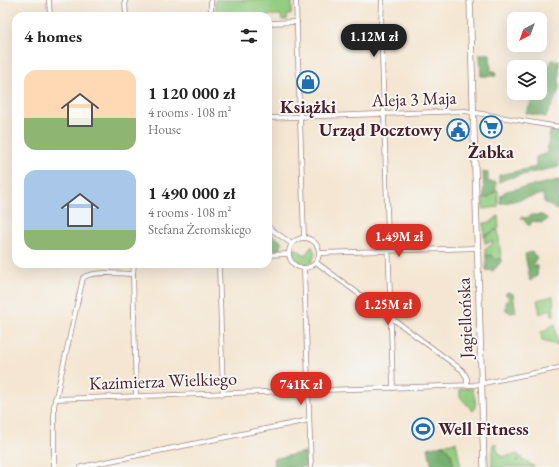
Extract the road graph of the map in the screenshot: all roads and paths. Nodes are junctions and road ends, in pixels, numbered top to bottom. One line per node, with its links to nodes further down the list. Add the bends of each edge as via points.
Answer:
1 (49, 0): 7 (street)
2 (125, 0): 8 (street)
3 (211, 0): 9 (street)
4 (296, 0): 10 (street)
5 (382, 0): 13 (street)
6 (470, 0): 12 (street, Jagiellońska)
7 (50, 12)
8 (126, 12)
9 (211, 12)
10 (297, 22): 11 (street); 14 (street)
11 (272, 23)
12 (472, 112): 13 (street, Aleja 3 Maja); 16 (street, Aleja 3 Maja); 20 (street, Jagiellońska)
13 (385, 114): 14 (street, Aleja 3 Maja); 21 (street)
14 (300, 116): 15 (street, Aleja 3 Maja); 18 (street)
15 (272, 118)
16 (559, 127)
17 (272, 230): 19 (street)
18 (304, 238): 19 (street); 22 (street, via 313,241)
19 (292, 244): 23 (street)
20 (477, 248): 21 (street); 32 (street, Jagiellońska)
21 (389, 251): 22 (street); 30 (street)
22 (320, 253): 25 (street)
23 (288, 254): 24 (street); 28 (street, via 292,263)
24 (272, 255)
25 (317, 263): 28 (street); 30 (street)
26 (133, 268): 29 (street)
27 (219, 268): 36 (street)
28 (304, 269): 35 (street)
29 (132, 274): 37 (street); 38 (street, via 93,274 83,278)
30 (391, 318): 33 (street, via 462,370 467,378); 34 (street)
31 (559, 368): 32 (street, Kazimierza Wielkiego)
32 (481, 384): 33 (street, Kazimierza Wielkiego); 43 (street, Jagiellońska)
33 (467, 386): 34 (street, Kazimierza Wielkiego)
34 (393, 388): 35 (street, Kazimierza Wielkiego)
35 (308, 391): 36 (street, Kazimierza Wielkiego); 39 (street)
36 (223, 394): 37 (street, Kazimierza Wielkiego)
37 (136, 396): 38 (street, Kazimierza Wielkiego)
38 (55, 399): 40 (street)
39 (309, 420): 41 (street); 42 (street)
40 (54, 467)
41 (81, 467)
42 (311, 467)
43 (484, 467)

